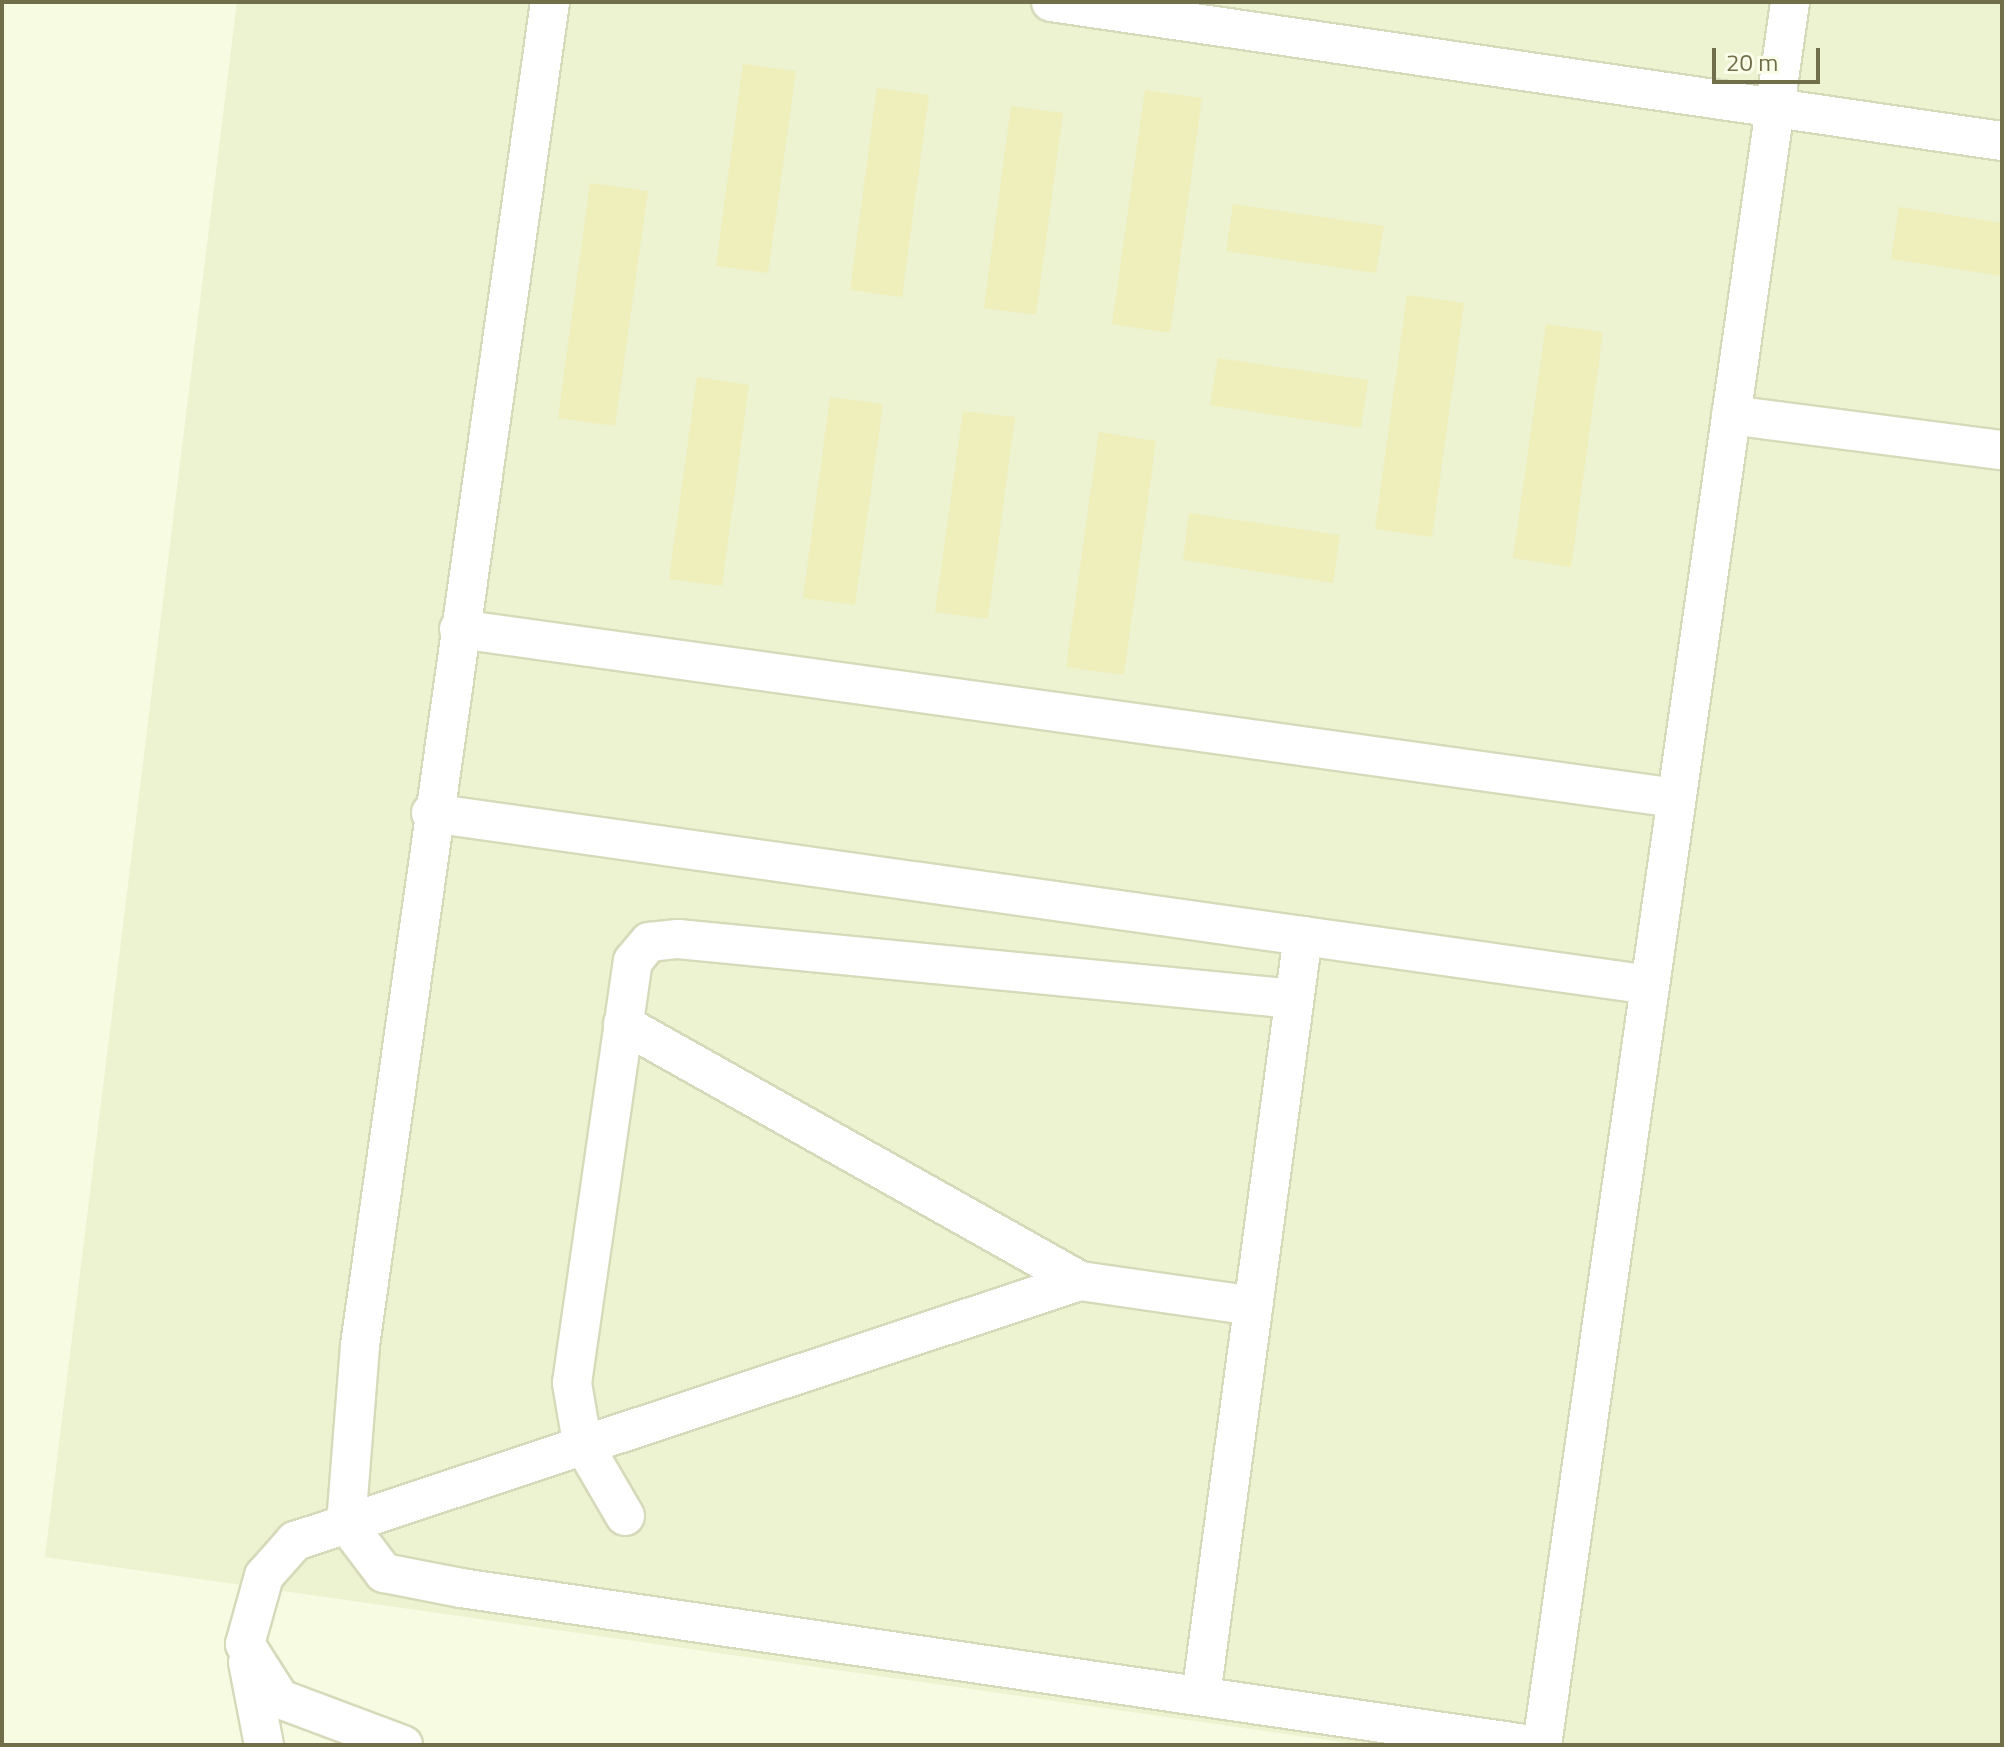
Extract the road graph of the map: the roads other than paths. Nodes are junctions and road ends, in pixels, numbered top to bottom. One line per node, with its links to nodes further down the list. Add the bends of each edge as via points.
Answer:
1 (550, 2): 8 (lane)
2 (1051, 2): 4 (lane)
3 (1790, 2): 4 (lane)
4 (1774, 110): 5 (lane); 6 (lane)
5 (2002, 141)
6 (1731, 415): 7 (lane); 9 (lane)
7 (2002, 450)
8 (459, 629): 9 (lane); 10 (lane)
9 (1676, 798): 12 (lane)
10 (431, 813): 11 (lane); 19 (lane, via 360,1346)
11 (1303, 936): 12 (lane); 13 (lane)
12 (1650, 985): 25 (lane)
13 (1294, 999): 14 (lane, via 678,939 649,942 633,961); 16 (lane)
14 (623, 1024): 15 (lane); 17 (lane, via 572,1383)
15 (1080, 1281): 16 (lane); 17 (lane)
16 (1253, 1306): 21 (lane)
17 (582, 1442): 18 (lane); 19 (lane)
18 (625, 1516)
19 (346, 1523): 20 (lane, via 295,1541 277,1556 264,1576); 21 (lane, via 384,1573)
20 (245, 1644): 22 (lane); 23 (lane, via 280,1699)
21 (1201, 1696): 24 (lane)
22 (264, 1745)
23 (403, 1745)
24 (1532, 1745)
25 (1542, 1745)

